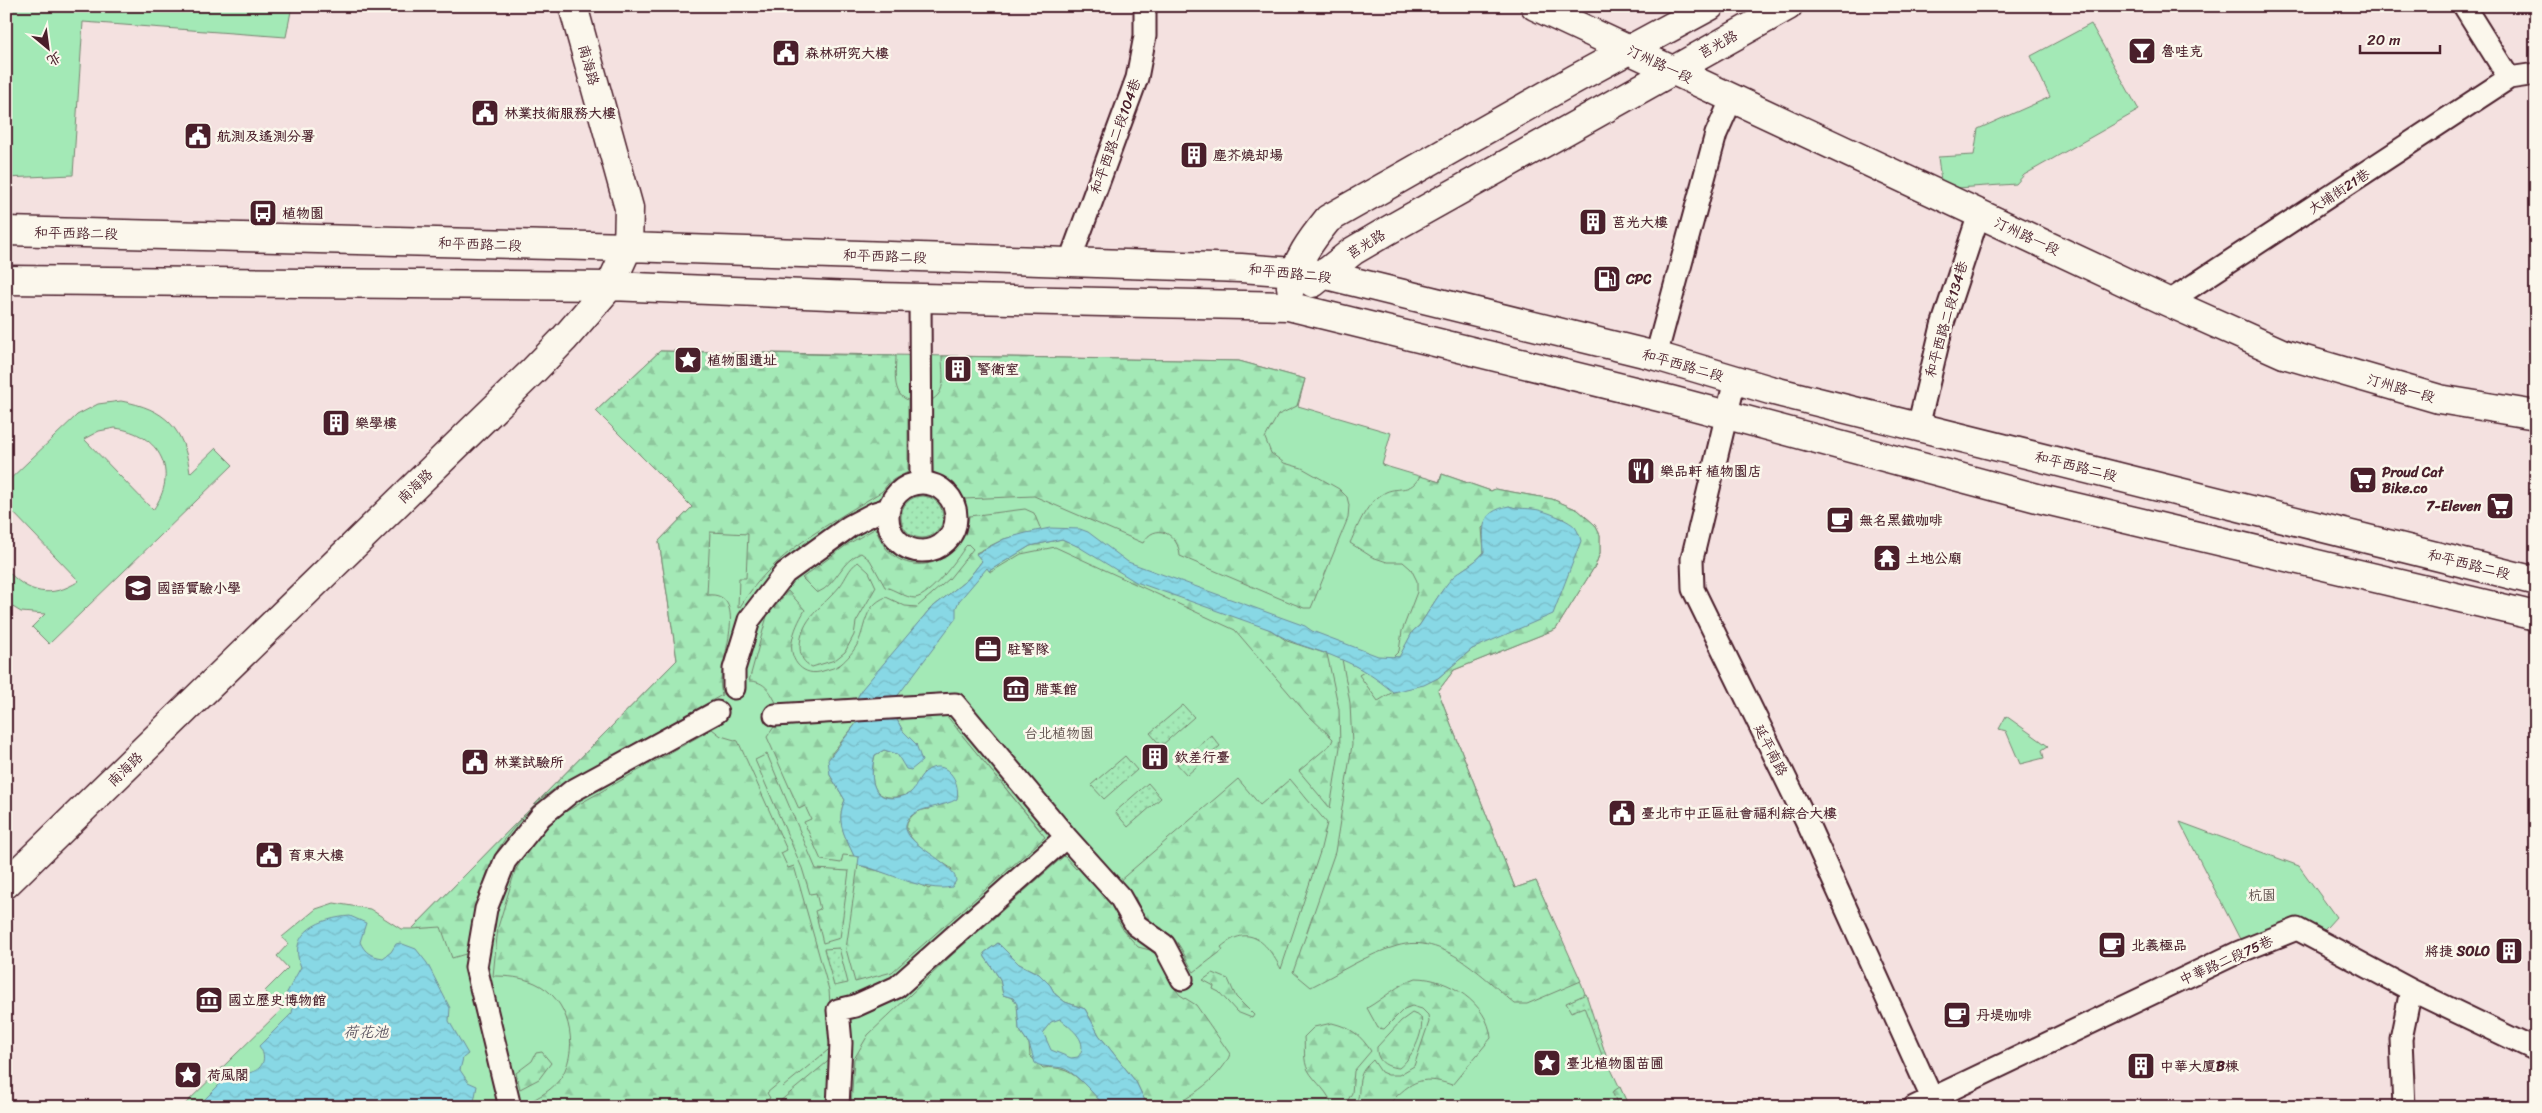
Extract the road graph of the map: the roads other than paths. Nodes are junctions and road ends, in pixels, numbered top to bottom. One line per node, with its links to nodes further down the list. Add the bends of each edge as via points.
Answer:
1 (573, 6): 14 (main road, 南海路, via 629,208)
2 (1145, 6): 15 (street, 和平西路二段104巷, via 1145,36 1137,78)
3 (1535, 6): 7 (main road, 汀州路一段)
4 (1710, 6): 7 (main road)
5 (1788, 6): 8 (main road, 莒光路)
6 (2464, 6): 10 (street)
7 (1629, 50): 8 (main road, 汀州路一段); 16 (main road, via 1328,219 1309,242)
8 (1671, 70): 11 (main road, 汀州路一段); 17 (main road, 莒光路, via 1352,251)
9 (2536, 74): 10 (street)
10 (2509, 78): 21 (street, 大埔街21巷)
11 (1732, 98): 12 (main road, 汀州路一段); 23 (street, via 1716,134)
12 (1980, 214): 21 (main road, 汀州路一段); 27 (street, 和平西路二段134巷, via 1942,326)
13 (6, 231): 14 (main road, 和平西路二段)
14 (628, 247): 15 (main road, 和平西路二段); 19 (main road, 南海路)
15 (1069, 263): 16 (main road, 和平西路二段)
16 (1294, 271): 17 (main road, 和平西路二段); 22 (main road)
17 (1322, 274): 22 (main road, 莒光路); 23 (main road, 和平西路二段)
18 (6, 280): 19 (main road)
19 (610, 286): 20 (main road); 36 (main road, 南海路, via 534,370)
20 (920, 297): 22 (main road); 28 (street)
21 (2168, 302): 25 (main road, 汀州路一段, via 2284,354 2439,399)
22 (1288, 306): 26 (main road, via 1493,354)
23 (1656, 356): 24 (main road, 和平西路二段)
24 (1735, 380): 26 (street, 延平南路); 27 (main road, 和平西路二段)
25 (2536, 414)
26 (1725, 415): 31 (main road, via 2041,499); 40 (street, 延平南路, via 1692,560 1693,589 1806,820)
27 (1918, 427): 30 (main road, 和平西路二段)
28 (921, 483): 29 (street, via 912,484 896,494); 29 (street, via 938,487 955,507 952,534 940,547 923,552 905,548 888,527)
29 (888, 509): 32 (street, via 850,526 785,573 749,620 734,669)
30 (2536, 581)
31 (2536, 616)
32 (734, 688)
33 (717, 712): 41 (street, via 572,791 541,816 505,861 486,909 476,967)
34 (776, 715): 35 (street, via 955,704)
35 (1066, 837): 37 (street, via 1120,897 1136,925 1164,945); 42 (street, via 897,987 838,1010 841,1044)
36 (6, 884)
37 (1182, 979)
38 (2411, 990): 39 (street, 中華路二段75巷); 40 (street, 中華路二段75巷, via 2297,930 2239,952); 43 (street, via 2401,1039)
39 (2536, 1050)
40 (1927, 1104)
41 (510, 1107)
42 (838, 1107)
43 (2404, 1107)

